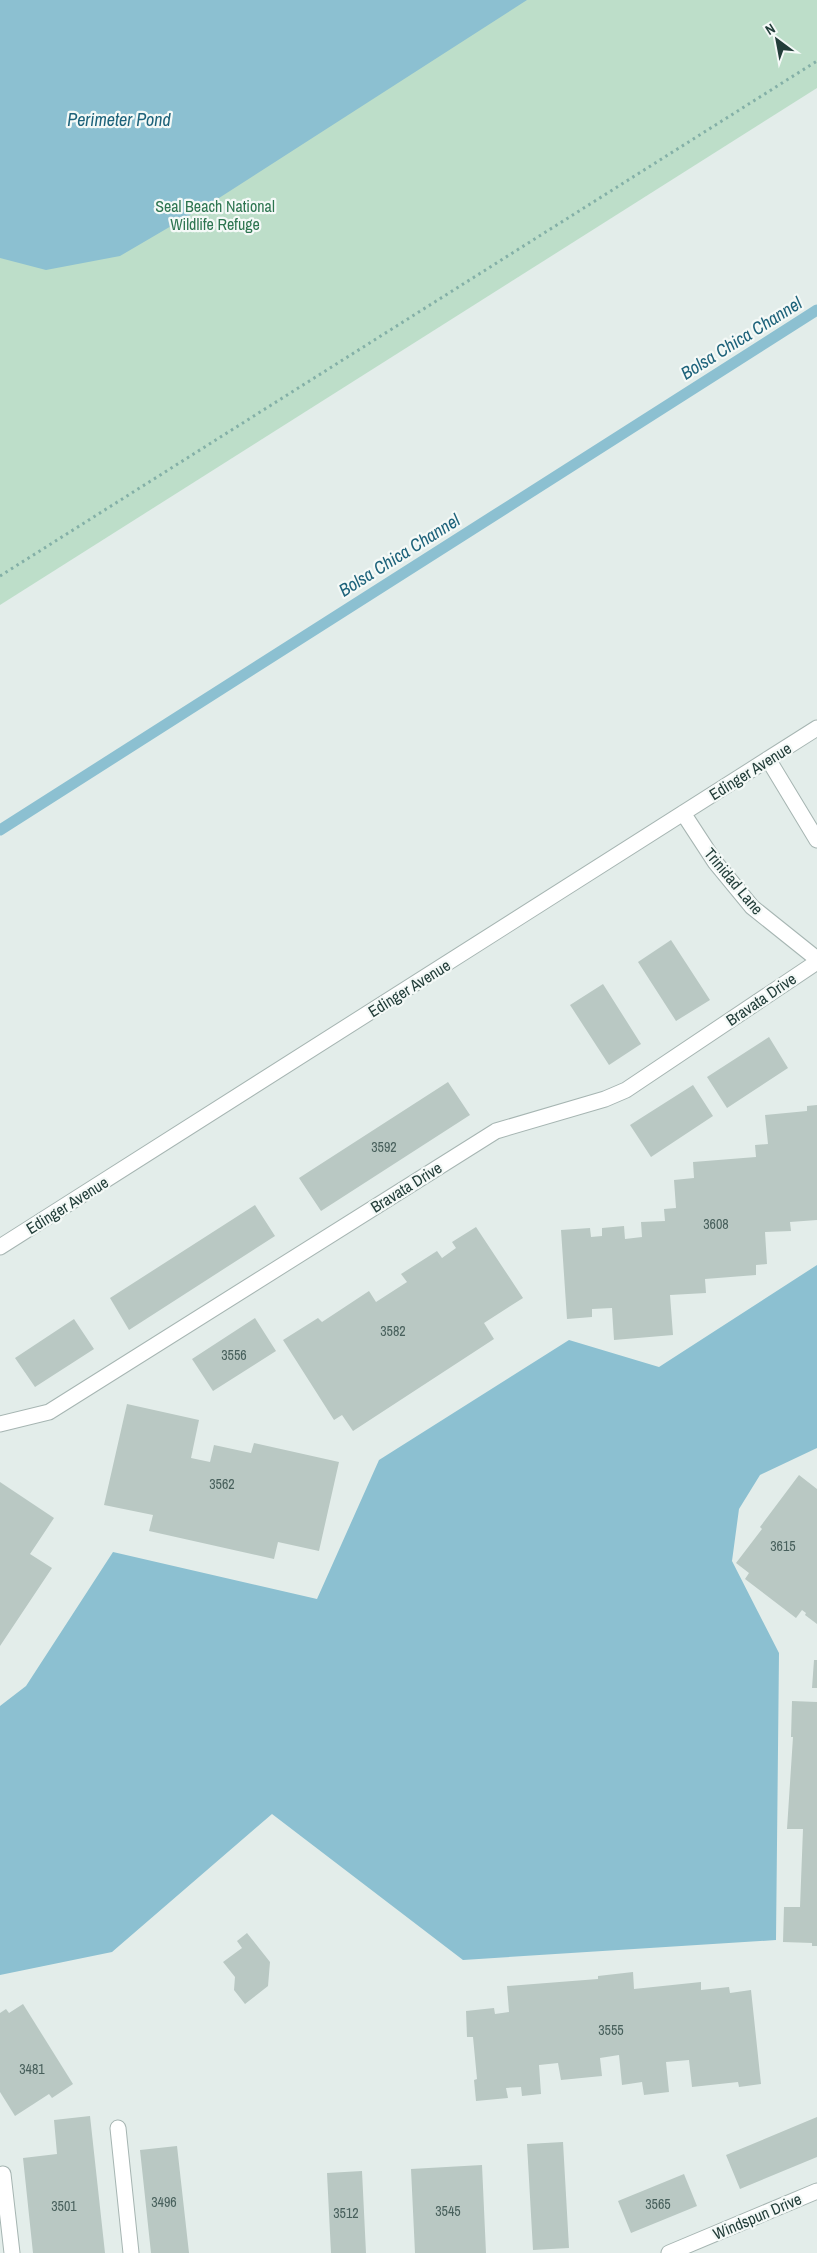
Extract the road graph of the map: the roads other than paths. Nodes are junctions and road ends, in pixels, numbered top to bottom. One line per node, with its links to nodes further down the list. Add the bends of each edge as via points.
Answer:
1 (817, 728): 2 (street, Edinger Avenue)
2 (768, 759): 3 (street, Edinger Avenue); 4 (street)
3 (683, 813): 5 (street, Trinidad Lane, via 715,862 752,907); 6 (street, Edinger Avenue)
4 (817, 840)
5 (817, 960): 7 (street, Bravata Drive, via 626,1090 496,1131 49,1412)
6 (0, 1247)
7 (0, 1424)
8 (118, 2128): 12 (street)
9 (3, 2174): 11 (street)
10 (817, 2190): 13 (street, Windspun Drive)
11 (12, 2253)
12 (131, 2253)
13 (669, 2253)

